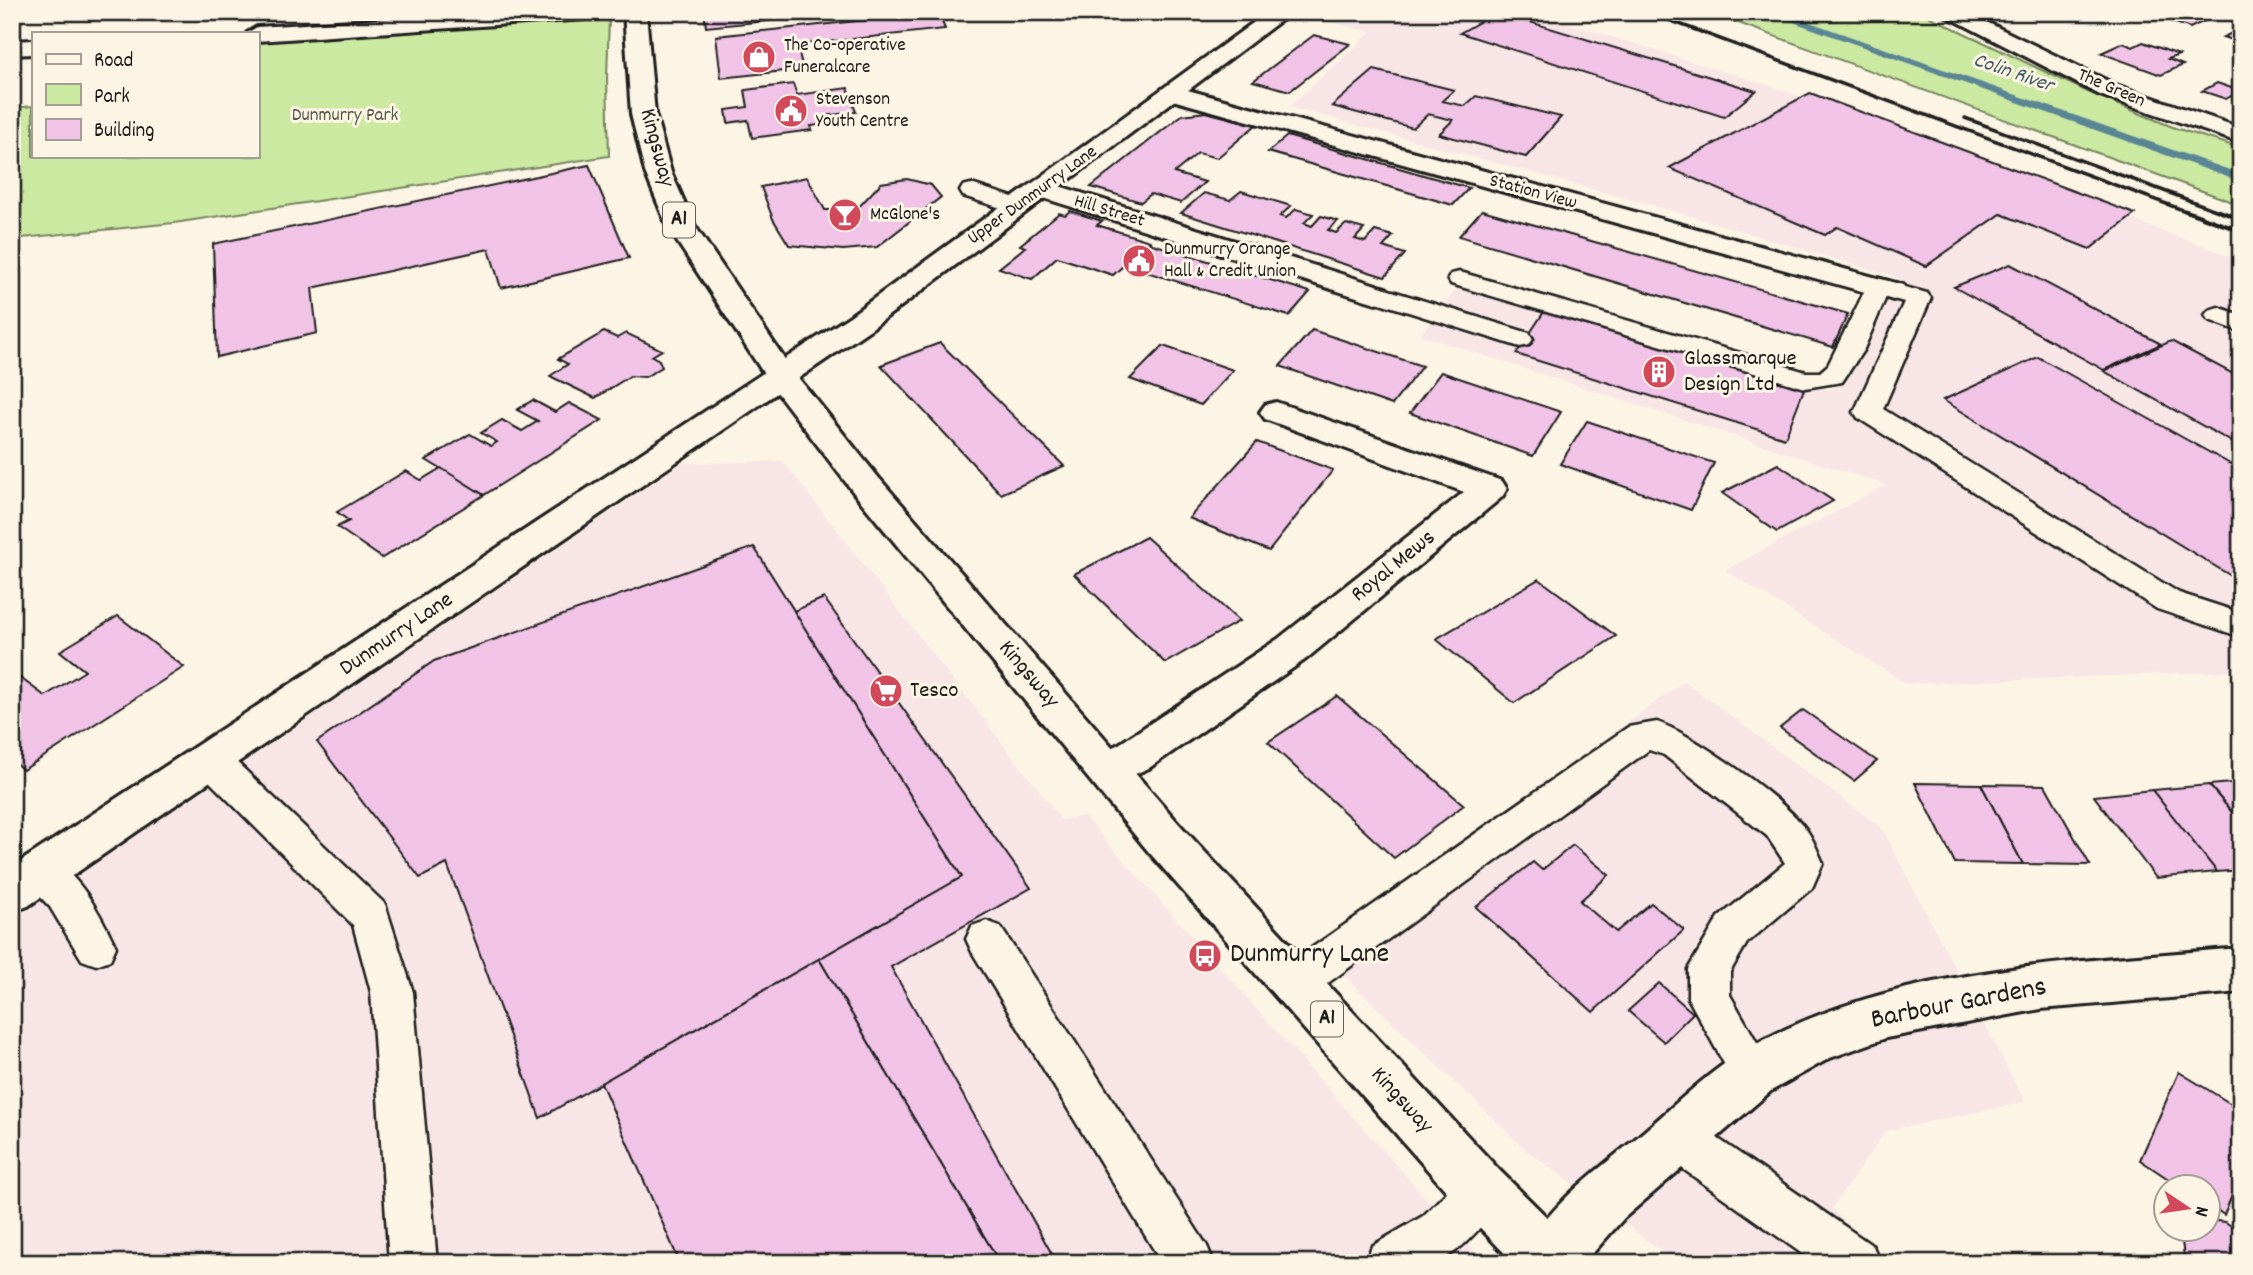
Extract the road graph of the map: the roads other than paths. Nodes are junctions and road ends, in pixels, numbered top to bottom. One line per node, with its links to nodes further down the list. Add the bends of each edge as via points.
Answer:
1 (601, 12): 5 (street)
2 (635, 12): 16 (street, Kingsway / A1, via 643,114 658,172 681,226)
3 (1949, 12): 9 (street, The Green, via 2108,90)
4 (1271, 14): 8 (street, Upper Dunmurry Lane)
5 (259, 34)
6 (32, 47): 7 (street)
7 (12, 48)
8 (1173, 93): 11 (street, Upper Dunmurry Lane); 13 (street, Station View)
9 (2241, 136)
10 (971, 191): 11 (lane)
11 (1031, 198): 14 (street, Hill Street); 16 (street, Upper Dunmurry Lane)
12 (1460, 279): 13 (lane, via 1820,381 1835,374)
13 (1886, 289): 18 (lane, via 1918,298 1868,412 2168,601)
14 (1377, 294): 15 (lane)
15 (1520, 339)
16 (781, 376): 19 (street, Dunmurry Lane); 20 (street, Kingsway / A1, via 866,485)
17 (1276, 412): 20 (street, Royal Mews, via 1490,489 1292,649 1134,756)
18 (2241, 625)
19 (210, 760): 21 (street, Dunmurry Lane); 30 (lane, via 371,916 392,992)
20 (1107, 769): 25 (street, Kingsway / A1)
21 (27, 882): 23 (lane, via 64,895)
22 (986, 939): 31 (lane)
23 (96, 947)
24 (2241, 970): 26 (street, Barbour Gardens, via 2041,988 1886,1015 1815,1040)
25 (1295, 984): 26 (lane, via 1641,737 1657,736 1677,745 1780,825 1804,863 1798,876 1733,930 1709,969 1709,998); 28 (street, Kingsway / A1)
26 (1753, 1074): 27 (street, Barbour Gardens)
27 (1678, 1138): 29 (street, Barbour Gardens, via 1591,1212); 33 (lane)
28 (1481, 1190): 29 (street, Kingsway / A1); 32 (lane, via 1440,1233)
29 (1552, 1261)
30 (413, 1263)
31 (1190, 1263)
32 (1390, 1263)
33 (1856, 1263)

